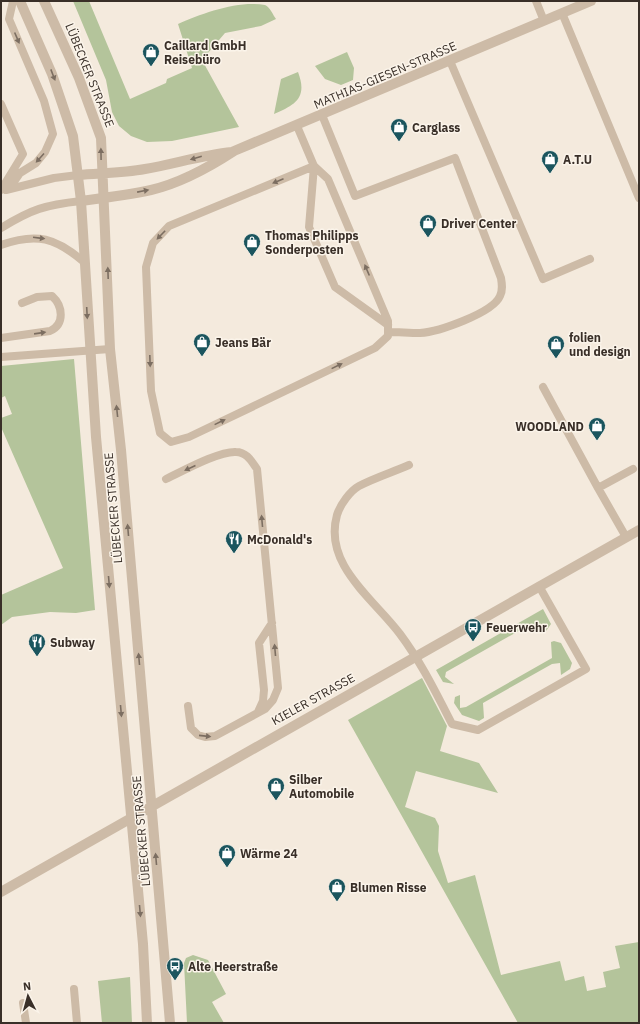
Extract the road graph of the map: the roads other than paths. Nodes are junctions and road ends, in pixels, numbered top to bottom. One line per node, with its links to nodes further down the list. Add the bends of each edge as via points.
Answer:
1 (13, 1): 16 (lane, one-way to 16, via 9,19 44,101 53,134 45,152)
2 (20, 1): 15 (street, LÜBECKER STRASSE, one-way to 15, via 66,111 73,136)
3 (44, 1): 14 (street, LÜBECKER STRASSE, one-way to 3, via 101,138 79,78)
4 (536, 1): 7 (lane)
5 (591, 1): 6 (street, MATHIAS-GIESEN-STRASSE)
6 (562, 13): 7 (street, MATHIAS-GIESEN-STRASSE); 18 (lane)
7 (544, 21): 8 (street, MATHIAS-GIESEN-STRASSE)
8 (450, 61): 10 (street, MATHIAS-GIESEN-STRASSE); 22 (lane, via 543,279)
9 (2, 109): 16 (lane, via 23,154)
10 (322, 115): 11 (street, MATHIAS-GIESEN-STRASSE); 25 (lane, via 355,196 455,158 501,278 500,297 478,313 443,328 420,333)
11 (297, 126): 12 (street, MATHIAS-GIESEN-STRASSE); 13 (lane)
12 (234, 152): 14 (street, MATHIAS-GIESEN-STRASSE, one-way to 14, via 140,170); 17 (street, MATHIAS-GIESEN-STRASSE, one-way to 12, via 165,186 200,171)
13 (314, 166): 25 (lane, one-way to 13, via 388,321 328,179); 25 (lane, via 309,227 335,287); 25 (lane, one-way to 25, via 169,226 153,243 146,267 151,390 160,433 171,442 189,437 375,348 388,336)
14 (102, 173): 15 (street, MATHIAS-GIESEN-STRASSE); 17 (street, LÜBECKER STRASSE)
15 (78, 175): 16 (lane); 19 (street, LÜBECKER STRASSE)
16 (4, 190)
17 (105, 197): 19 (street, MATHIAS-GIESEN-STRASSE); 27 (street, LÜBECKER STRASSE, one-way to 17)
18 (639, 198)
19 (81, 201): 20 (lane, via 45,206 22,215); 23 (street, LÜBECKER STRASSE)
20 (1, 228)
21 (1, 245): 23 (lane, one-way to 23, via 16,239 36,237 68,248)
22 (590, 259)
23 (84, 262): 28 (street, LÜBECKER STRASSE, one-way to 28)
24 (22, 303): 26 (lane, one-way to 24, via 50,331 60,323 60,308 52,296)
25 (388, 328)
26 (1, 338)
27 (110, 349): 28 (lane); 42 (street, LÜBECKER STRASSE, one-way to 27)
28 (90, 350): 29 (lane); 43 (street, LÜBECKER STRASSE, one-way to 43)
29 (1, 357)
30 (542, 386): 34 (lane)
31 (409, 465): 39 (lane, via 357,487 339,507 334,527 336,548 342,563)
32 (633, 468): 34 (lane)
33 (166, 479): 38 (lane, one-way to 33, via 257,469 248,457 237,452 220,455)
34 (598, 488): 36 (lane)
35 (639, 530): 36 (street, KIELER STRASSE)
36 (626, 537): 37 (street, KIELER STRASSE)
37 (539, 586): 39 (street, KIELER STRASSE); 39 (lane, via 586,669 572,677 478,730 452,724)
38 (272, 623): 41 (lane, via 259,643 264,690); 41 (lane, one-way to 38, via 273,700 278,688)
39 (416, 656): 42 (street, KIELER STRASSE)
40 (188, 706): 41 (lane, one-way to 41, via 191,728 198,735 205,737 215,736)
41 (258, 713)
42 (151, 805): 43 (street, KIELER STRASSE); 50 (street, LÜBECKER STRASSE, one-way to 42)
43 (131, 817): 44 (street, KIELER STRASSE); 49 (street, LÜBECKER STRASSE, one-way to 49, via 143,944)
44 (1, 892)
45 (74, 989): 48 (lane)
46 (23, 1003): 47 (lane)
47 (26, 1023)
48 (77, 1023)
49 (147, 1023)
50 (170, 1023)

